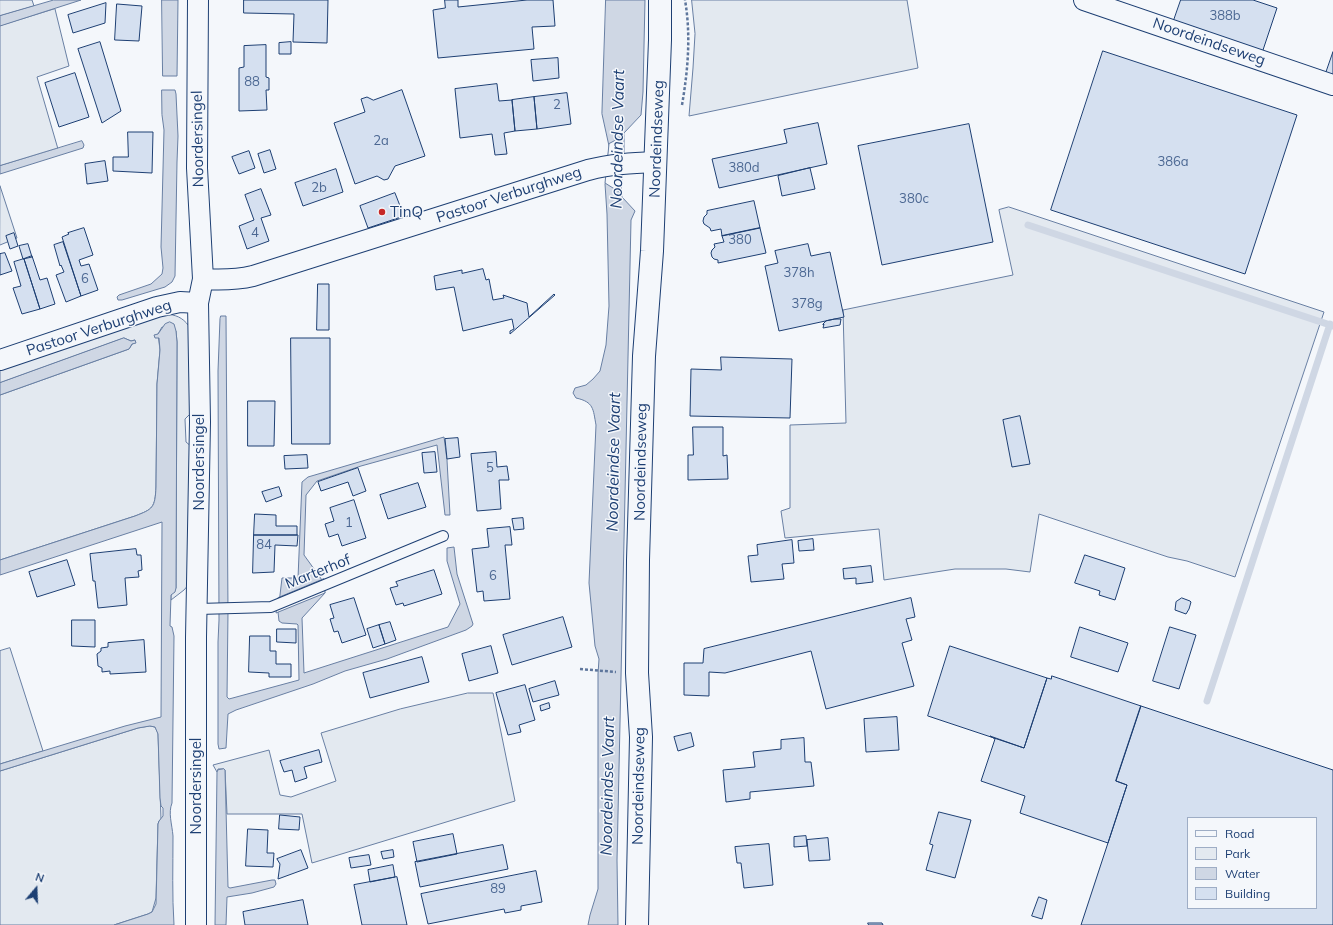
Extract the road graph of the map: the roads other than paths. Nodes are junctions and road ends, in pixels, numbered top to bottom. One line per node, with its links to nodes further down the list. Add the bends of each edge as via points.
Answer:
1 (198, 0): 6 (street, Noordersingel, via 197,168)
2 (660, 0): 5 (street, Noordeindseweg)
3 (1084, 0): 4 (street, Noordeindseweg)
4 (1333, 85)
5 (656, 162): 6 (street, Pastoor Verburghweg, via 615,164 252,276 224,280); 12 (street, Noordeindseweg, via 642,426 637,666 641,737)
6 (203, 279): 7 (street, Noordersingel)
7 (198, 303): 8 (street, Pastoor Verburghweg, via 180,302 157,307); 10 (street, Noordersingel)
8 (0, 360)
9 (443, 536): 10 (lane, Marterhof, via 271,607)
10 (206, 609): 11 (street, Noordersingel, via 196,637)
11 (196, 925)
12 (637, 925)

